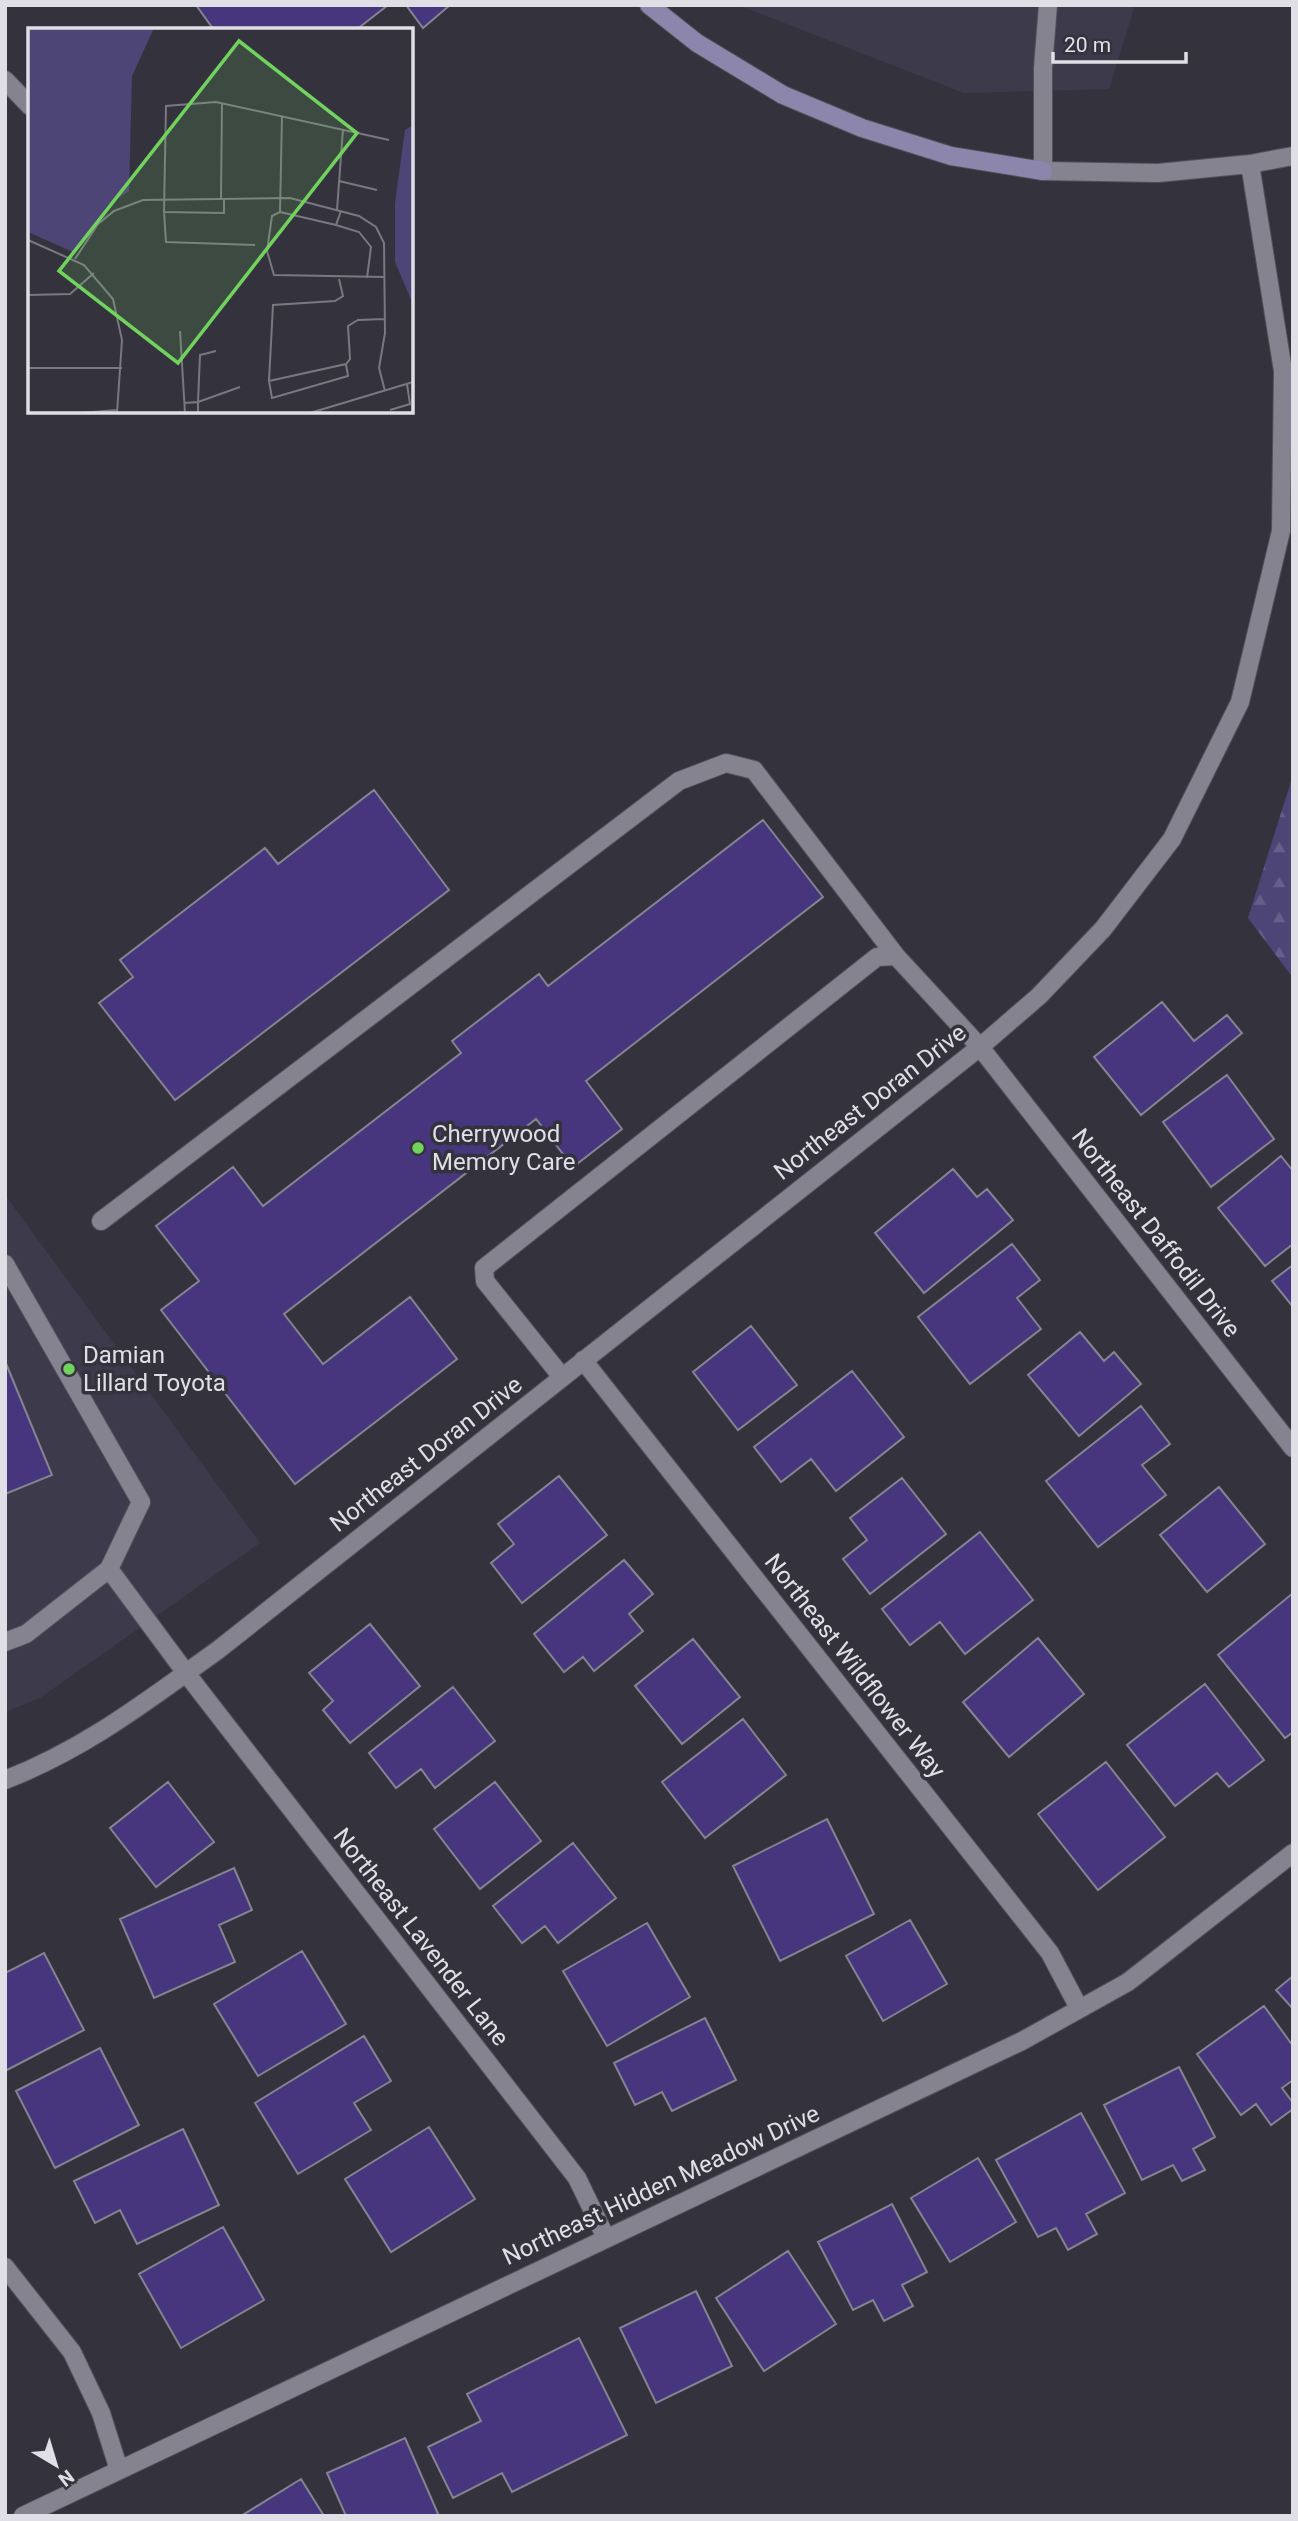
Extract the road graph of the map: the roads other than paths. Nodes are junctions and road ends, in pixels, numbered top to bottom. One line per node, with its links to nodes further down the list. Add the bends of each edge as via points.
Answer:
1 (649, 5): 7 (street, via 697,43 794,99 862,128 951,156)
2 (1048, 5): 7 (street)
3 (5, 80): 4 (street)
4 (28, 104)
5 (1293, 156): 6 (street)
6 (1251, 164): 7 (street, via 1158,173); 9 (street, Northeast Doran Drive, via 1283,371 1281,531 1241,702 1172,839 1103,929 1039,996)
7 (1043, 171)
8 (896, 956): 9 (street, Northeast Daffodil Drive); 10 (street, Northeast Daffodil Drive, via 754,770 726,763 679,781); 13 (street, via 877,957 484,1268 485,1281)
9 (980, 1047): 12 (street, Northeast Doran Drive); 14 (street, Northeast Daffodil Drive)
10 (101, 1221)
11 (5, 1264): 15 (street, via 141,1502)
12 (583, 1360): 13 (street, Northeast Doran Drive); 20 (street, Northeast Wildflower Way, via 1050,1954)
13 (562, 1377): 17 (street, Northeast Doran Drive)
14 (1293, 1448)
15 (108, 1569): 16 (street, via 26,1634); 17 (street, Northeast Lavender Lane)
16 (5, 1642)
17 (186, 1673): 18 (street, Northeast Doran Drive, via 114,1725 41,1766); 21 (street, Northeast Lavender Lane, via 577,2178)
18 (5, 1780)
19 (1293, 1853): 20 (street, Northeast Hidden Meadow Drive, via 1128,1982)
20 (1079, 2008): 21 (street, Northeast Hidden Meadow Drive, via 1022,2041)
21 (606, 2238): 23 (street, Northeast Hidden Meadow Drive)
22 (5, 2267): 23 (street, via 72,2352 101,2413)
23 (119, 2470): 24 (street, Northeast Hidden Meadow Drive)
24 (23, 2516)

